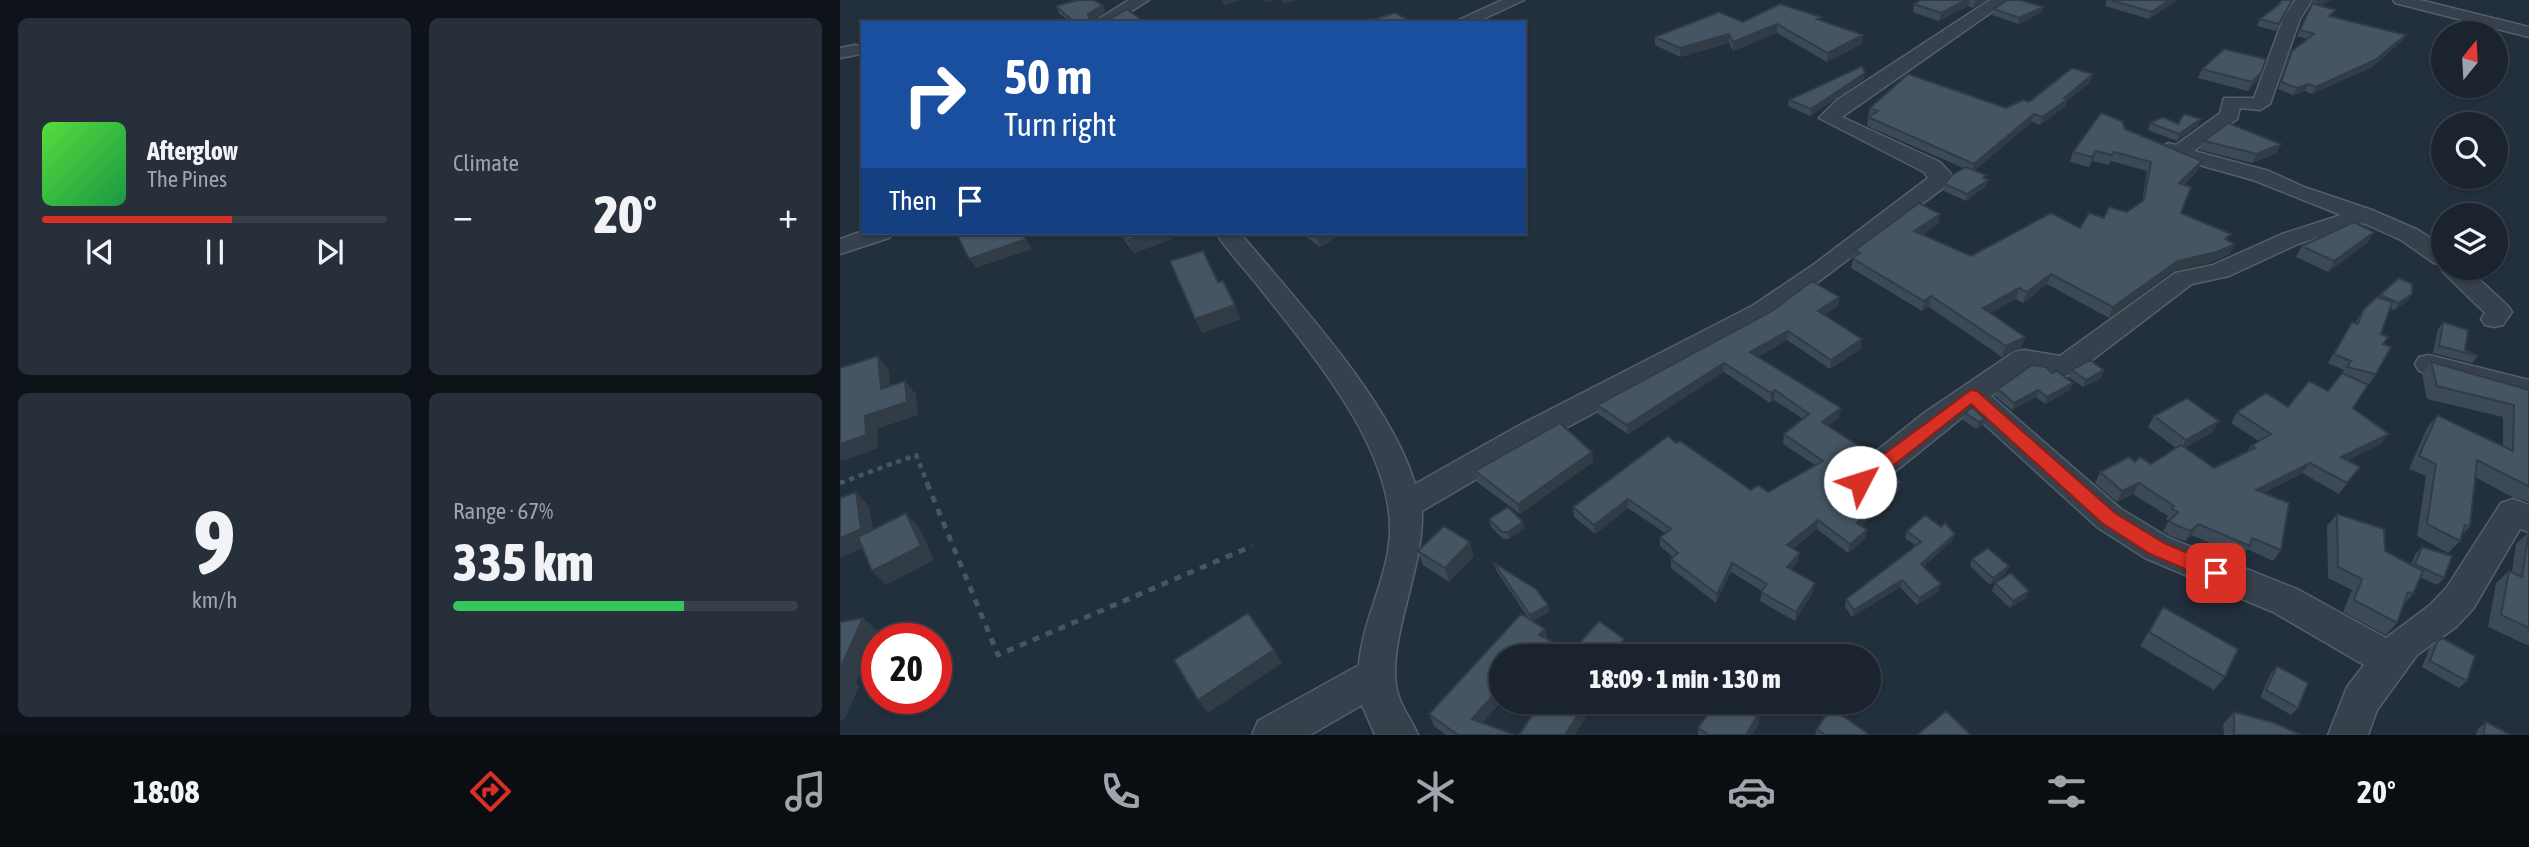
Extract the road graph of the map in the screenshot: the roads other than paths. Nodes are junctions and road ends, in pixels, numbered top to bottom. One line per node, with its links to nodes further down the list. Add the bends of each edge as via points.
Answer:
1 (1141, 0): 7 (street)
2 (1516, 0): 8 (street)
3 (2001, 0): 26 (street, via 1829,118 1932,167 1941,174 1938,180 1761,312)
4 (2304, 0): 14 (street, via 2294,12 2260,104 2231,103 2230,115)
5 (2401, 0): 9 (street)
6 (2525, 13): 10 (street)
7 (1104, 21)
8 (1465, 21)
9 (2484, 21)
10 (2508, 24)
11 (2508, 27): 12 (street)
12 (2529, 32)
13 (2149, 141): 14 (street)
14 (2178, 153): 15 (street, via 2260,175)
15 (2364, 215): 19 (street); 24 (street, via 2290,239 2220,271 2184,278 2065,366 2029,358)
16 (875, 235): 18 (street)
17 (1230, 235): 26 (street, via 1301,323 1362,413 1395,470)
18 (840, 247)
19 (2431, 250)
20 (2466, 280): 21 (street, via 2499,312)
21 (2494, 320)
22 (2429, 364): 23 (street)
23 (2529, 390)
24 (1971, 395): 25 (street); 28 (street, via 2109,518 2157,548 2286,601)
25 (1860, 482)
26 (1405, 505): 29 (street, via 1408,538)
27 (2529, 519): 28 (street, via 2513,512 2460,598 2404,643)
28 (2392, 661): 32 (street, via 2361,700)
29 (1376, 676): 30 (street); 31 (street, via 1378,700)
30 (1272, 735)
31 (1398, 735)
32 (2348, 735)

